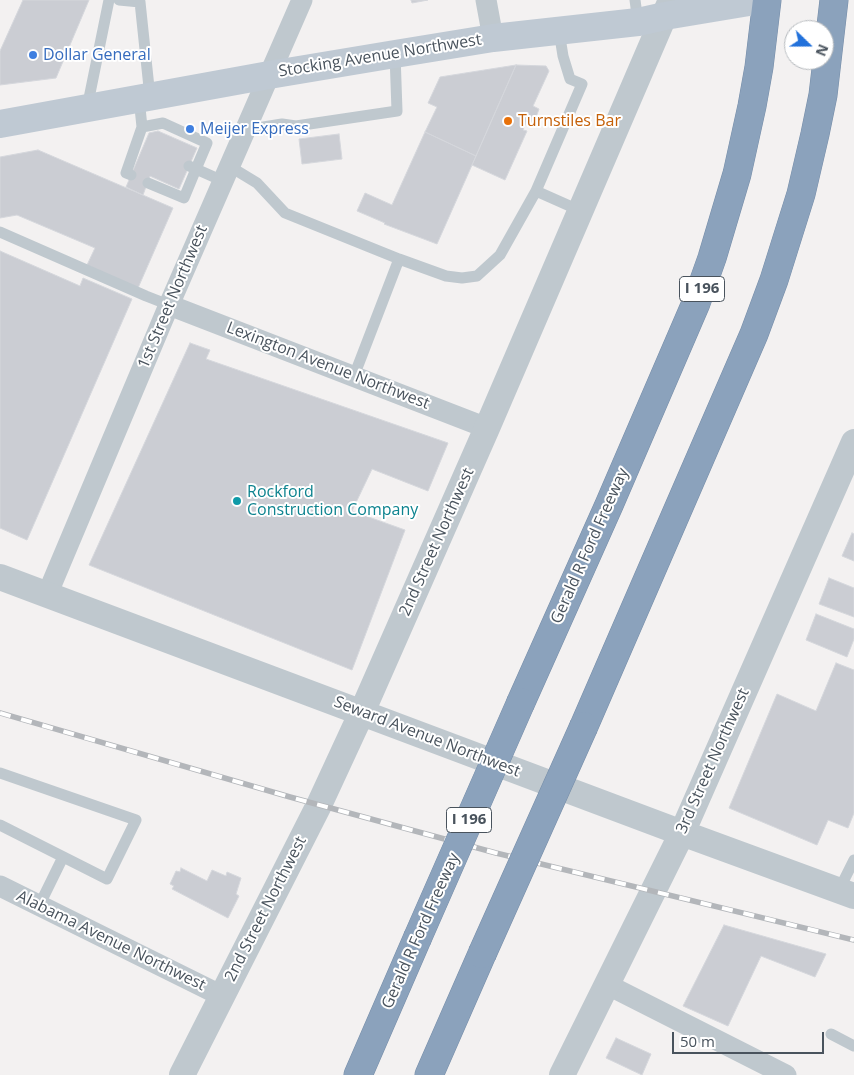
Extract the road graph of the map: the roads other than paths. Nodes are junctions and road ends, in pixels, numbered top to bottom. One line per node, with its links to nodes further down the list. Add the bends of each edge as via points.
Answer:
1 (109, 0): 15 (lane)
2 (119, 0): 14 (lane, via 140,2)
3 (302, 0): 13 (street, 1st Street Northwest)
4 (486, 0): 11 (street)
5 (762, 0): 8 (main road, Stocking Avenue Northwest)
6 (767, 0): 48 (highway, Gerald R Ford Freeway / I 196, bridge, via 759,68 739,167 696,303)
7 (834, 0): 49 (highway, bridge, via 823,95 801,194 754,334)
8 (668, 8): 9 (main road, Stocking Avenue Northwest); 24 (street, 2nd Street Northwest)
9 (636, 11): 10 (main road, Stocking Avenue Northwest)
10 (559, 31): 11 (main road, Stocking Avenue Northwest); 23 (lane, via 562,56 570,79 582,84)
11 (493, 38): 12 (main road, Stocking Avenue Northwest)
12 (395, 54): 13 (main road, Stocking Avenue Northwest); 18 (lane, via 397,112)
13 (269, 74): 14 (main road, Stocking Avenue Northwest); 18 (street, 1st Street Northwest)
14 (145, 97): 15 (main road, Stocking Avenue Northwest); 17 (lane)
15 (87, 108): 16 (main road, Stocking Avenue Northwest)
16 (0, 124)
17 (142, 127): 19 (lane, via 163,123 207,144); 21 (lane, via 140,146 126,173)
18 (245, 130): 20 (street, 1st Street Northwest)
19 (193, 168): 20 (lane); 22 (lane, via 184,198)
20 (226, 174): 26 (lane, via 257,183 286,213); 27 (street, 1st Street Northwest)
21 (131, 175)
22 (148, 183)
23 (536, 192): 24 (lane); 26 (lane, via 500,255 477,276 446,276)
24 (580, 211): 29 (street, 2nd Street Northwest)
25 (0, 232): 27 (lane)
26 (399, 259): 28 (lane)
27 (169, 305): 28 (street, Lexington Avenue Northwest); 32 (street, 1st Street Northwest)
28 (354, 376): 29 (street, Lexington Avenue Northwest)
29 (487, 428): 33 (street, 2nd Street Northwest)
30 (854, 442): 36 (street, 3rd Street Northwest)
31 (0, 577): 32 (street, Seward Avenue Northwest)
32 (48, 595): 33 (street, Seward Avenue Northwest)
33 (362, 712): 36 (street, Seward Avenue Northwest); 43 (street, 2nd Street Northwest, via 319,805)
34 (0, 773): 37 (lane, via 136,820 107,879)
35 (0, 825): 37 (lane)
36 (682, 833): 40 (street, Seward Avenue Northwest); 42 (street, 3rd Street Northwest)
37 (63, 857): 41 (lane)
38 (854, 860): 40 (lane)
39 (0, 886): 41 (street, Alabama Avenue Northwest)
40 (847, 893)
41 (39, 906): 43 (street, Alabama Avenue Northwest)
42 (606, 984): 46 (street); 50 (street, 3rd Street Northwest)
43 (222, 996): 47 (street, 2nd Street Northwest)
44 (831, 1034): 45 (lane)
45 (854, 1046)
46 (775, 1073)
47 (182, 1075)
48 (358, 1075)
49 (429, 1075)
50 (562, 1075)

